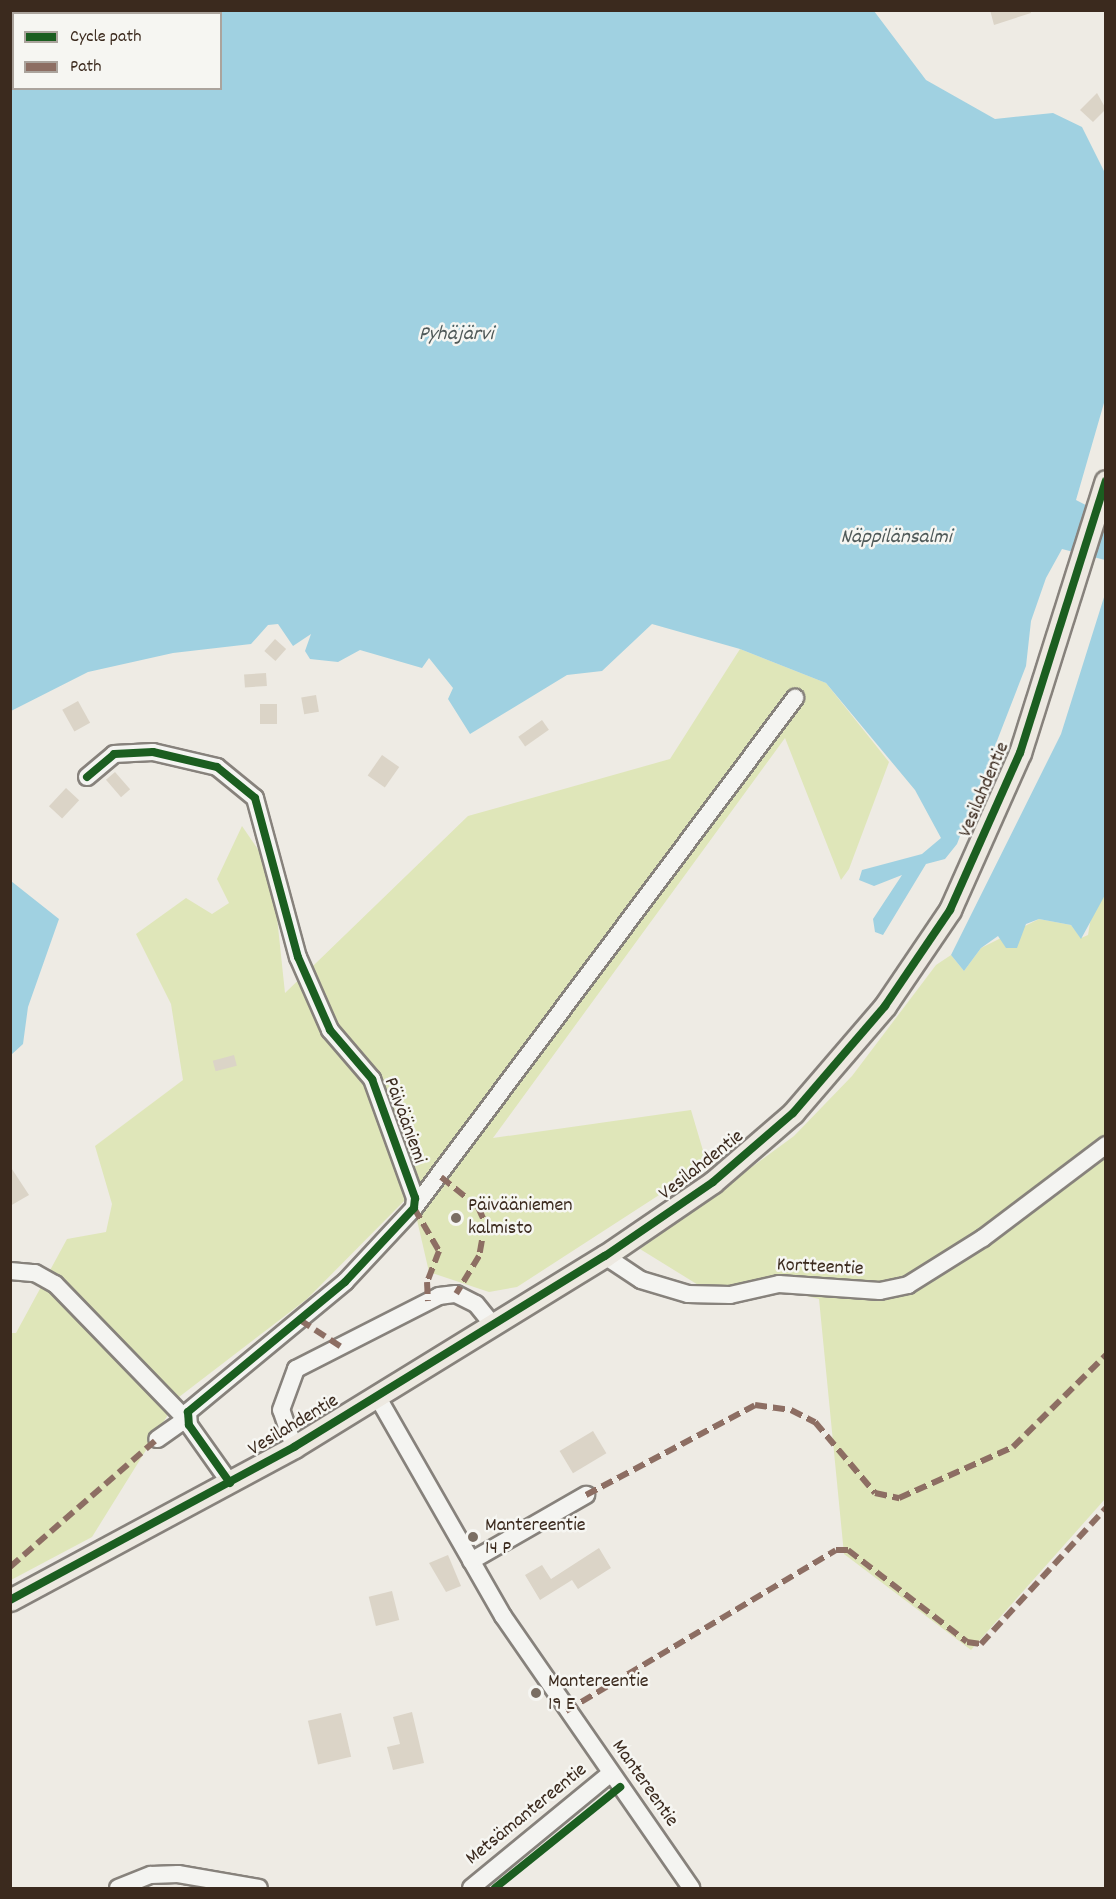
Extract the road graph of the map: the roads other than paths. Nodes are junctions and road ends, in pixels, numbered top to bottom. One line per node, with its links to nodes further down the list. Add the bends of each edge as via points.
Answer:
1 (1106, 481): 6 (main road, Vesilahdentie, via 997,812 950,910 918,961 842,1061 793,1113 713,1182)
2 (795, 698): 5 (street)
3 (87, 777): 5 (street, Päivääniemi, via 114,754 153,752 217,767 255,798 298,957 330,1030 372,1079)
4 (1106, 1145): 6 (street, Kortteentie, via 983,1238 908,1285 880,1292 779,1284 730,1295 688,1294 641,1280)
5 (414, 1208): 10 (street, via 345,1282)
6 (605, 1256): 8 (main road, Vesilahdentie)
7 (10, 1271): 10 (street, via 35,1273 55,1284)
8 (493, 1325): 9 (main road, Vesilahdentie); 12 (street, via 476,1304 456,1294 439,1296 296,1369 281,1410)
9 (377, 1396): 12 (main road, Vesilahdentie); 15 (street, Mantereentie)
10 (186, 1419): 11 (street); 13 (street)
11 (157, 1439)
12 (294, 1447): 13 (main road, Vesilahdentie)
13 (230, 1483): 16 (main road, Vesilahdentie)
14 (586, 1495): 15 (street)
15 (471, 1561): 17 (street, Mantereentie)
16 (10, 1600)
17 (610, 1774): 20 (street, Metsämantereentie); 21 (street, Mantereentie)
18 (118, 1888): 19 (street, via 151,1875 178,1875)
19 (258, 1888)
20 (471, 1888)
21 (691, 1888)

